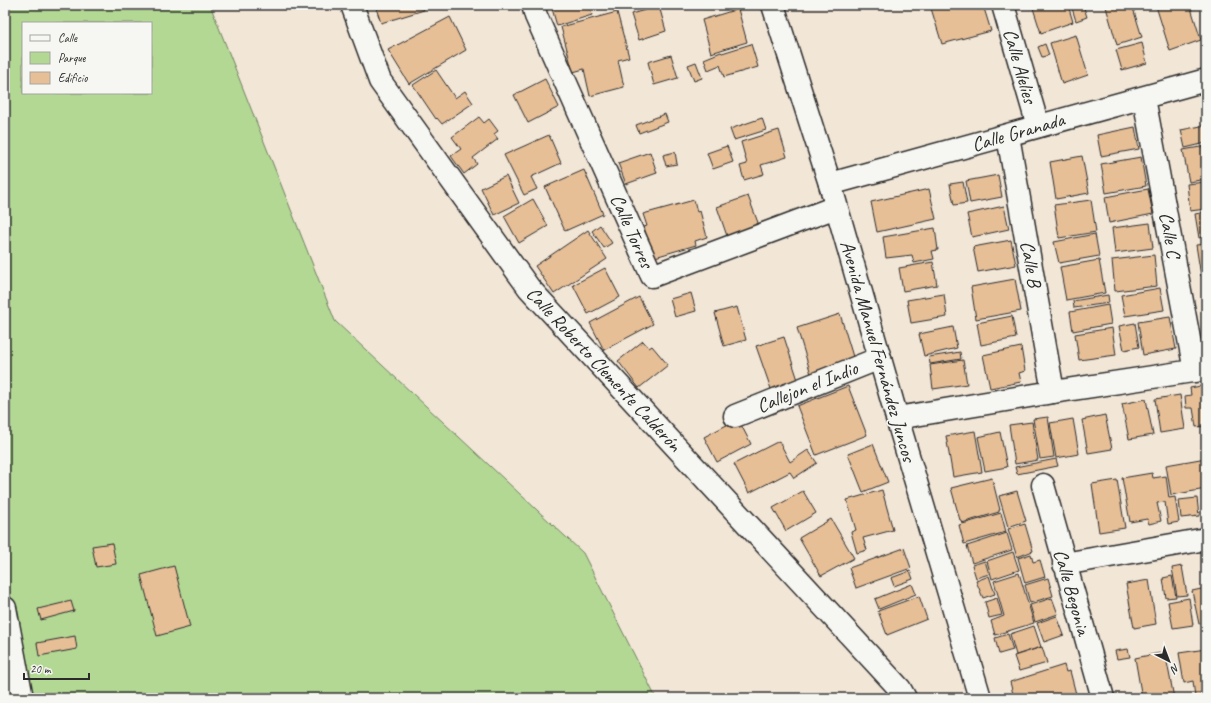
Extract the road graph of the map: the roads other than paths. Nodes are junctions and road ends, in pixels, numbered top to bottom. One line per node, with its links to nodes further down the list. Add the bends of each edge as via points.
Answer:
1 (352, 5): 21 (street, Calle Roberto Clemente Calderón, via 380,81 529,288 900,689)
2 (533, 5): 10 (street, Calle Torres, via 652,276)
3 (773, 5): 9 (street, Avenida Manuel Fernández Juncos)
4 (1003, 5): 7 (street, Calle Alelies)
5 (1206, 80): 6 (street, Calle Granada)
6 (1144, 98): 7 (street, Calle Granada); 12 (street, Calle C)
7 (1038, 126): 8 (street, Calle Granada)
8 (1008, 136): 9 (street, Calle Granada); 13 (street, Calle B)
9 (830, 184): 10 (street, Avenida Manuel Fernández Juncos)
10 (836, 207): 11 (street, Avenida Manuel Fernández Juncos)
11 (880, 358): 14 (street, Callejon el Indio); 15 (street, Avenida Manuel Fernández Juncos)
12 (1200, 370): 13 (street)
13 (1053, 392): 15 (street)
14 (735, 416)
15 (897, 418): 22 (street, Avenida Manuel Fernández Juncos)
16 (1043, 485): 18 (street, Calle Begonia)
17 (1206, 539): 18 (street)
18 (1064, 564): 23 (street, Calle Begonia)
19 (5, 608): 20 (street)
20 (22, 698)
21 (905, 698)
22 (980, 698)
23 (1103, 698)

